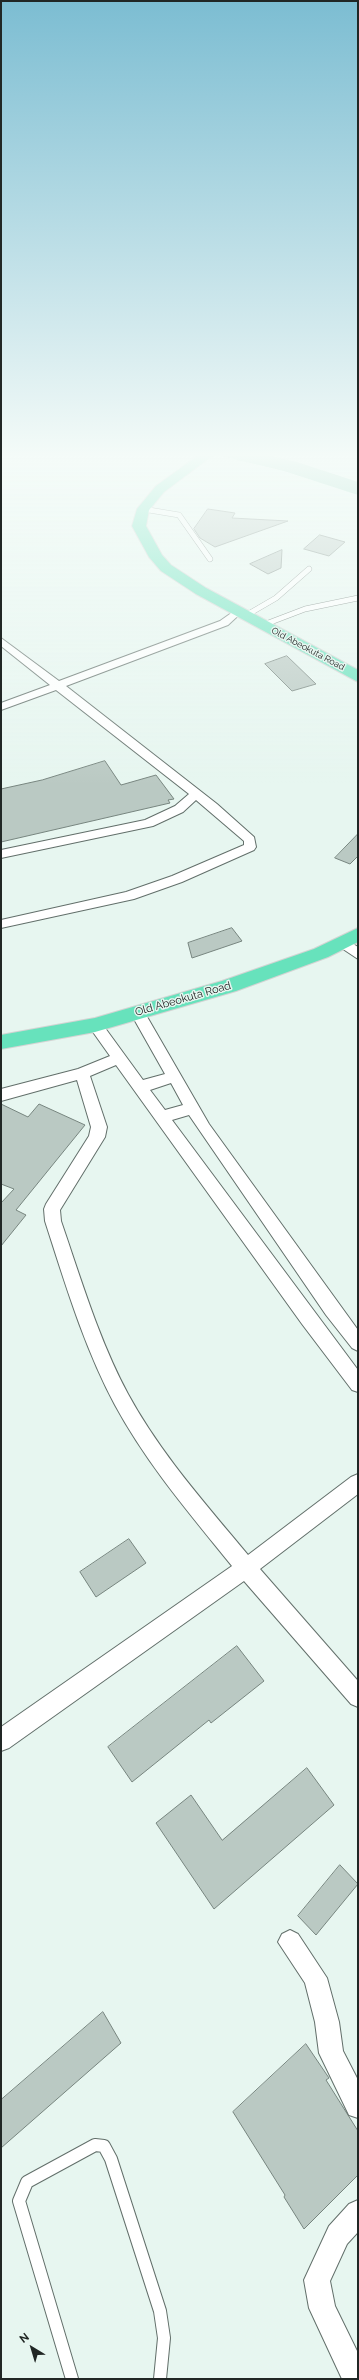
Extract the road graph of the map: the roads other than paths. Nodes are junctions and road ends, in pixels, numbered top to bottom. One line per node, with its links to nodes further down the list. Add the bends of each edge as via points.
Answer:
1 (163, 563): 4 (highway, Old Abeokuta Road, via 179,578)
2 (309, 569): 4 (lane, via 276,598)
3 (358, 598): 5 (lane, via 305,609)
4 (241, 614): 5 (highway, Old Abeokuta Road); 8 (street, via 224,623)
5 (263, 625): 7 (highway, Old Abeokuta Road)
6 (1, 641): 8 (street)
7 (358, 677)
8 (57, 686): 9 (street); 10 (street)
9 (1, 707)
10 (196, 794): 11 (street, via 179,809 149,823); 12 (street, via 244,832 250,840 250,847 177,879 129,896)
11 (1, 854)
12 (1, 924)
13 (350, 938): 14 (street); 15 (highway, Old Abeokuta Road, via 321,953 273,971)
14 (358, 954)
15 (137, 1012): 16 (highway, Old Abeokuta Road); 20 (street)
16 (94, 1025): 17 (highway, Old Abeokuta Road); 18 (street)
17 (1, 1042)
18 (119, 1058): 19 (street); 21 (street)
19 (82, 1073): 22 (street); 28 (street, via 99,1127 97,1137 52,1210 53,1221 87,1322 121,1399 160,1462)
20 (174, 1077): 21 (street); 23 (street)
21 (140, 1087): 24 (street)
22 (1, 1095)
23 (192, 1108): 24 (street); 25 (street, via 327,1303)
24 (162, 1117): 26 (street)
25 (358, 1343)
26 (358, 1384)
27 (358, 1483): 28 (street)
28 (246, 1568): 29 (street); 30 (street)
29 (358, 1697)
30 (1, 1740)
31 (290, 1942): 32 (street, via 315,1978 327,2022 331,2052)
32 (358, 2106)
33 (358, 2213): 36 (street, via 338,2235 317,2280 322,2308)
34 (72, 2379): 35 (lane, via 19,2201 27,2182 95,2145 104,2146 111,2159 160,2311 164,2338)
35 (160, 2379)
36 (356, 2379)

